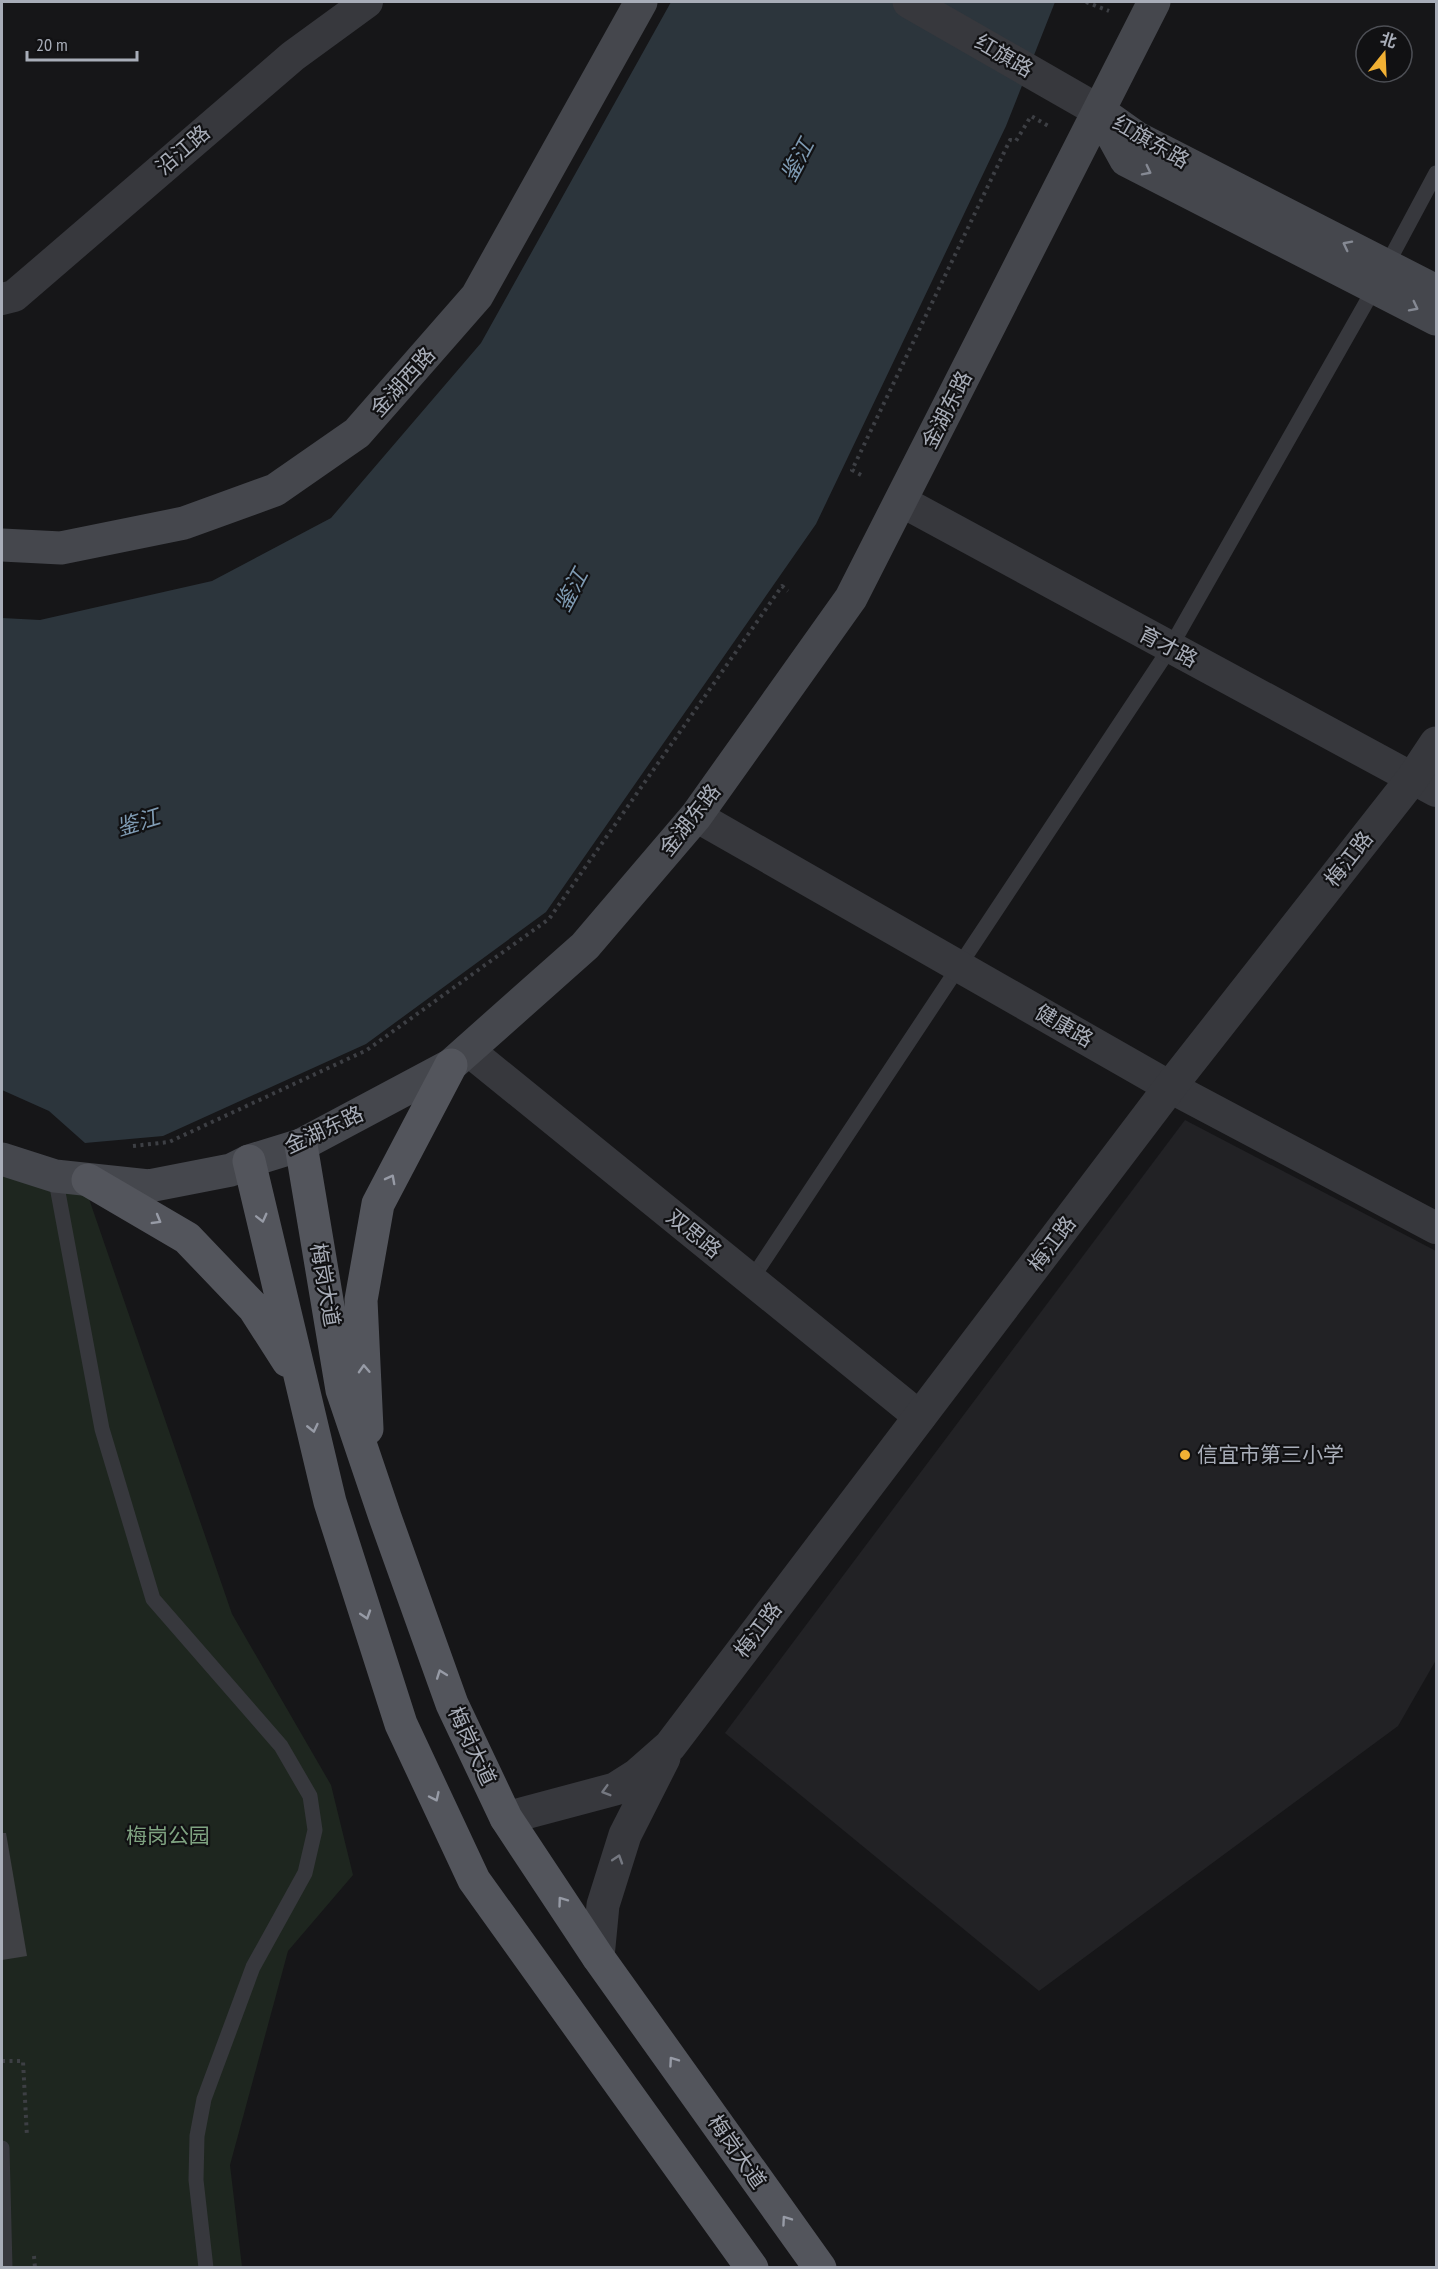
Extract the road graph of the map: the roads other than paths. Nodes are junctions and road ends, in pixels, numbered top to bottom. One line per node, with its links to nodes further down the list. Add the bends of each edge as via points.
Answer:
1 (368, 2): 9 (street, 沿江路, via 292,56 14,296)
2 (640, 2): 12 (main road, 金湖西路, via 477,296 357,433 275,490 184,523 61,548)
3 (909, 2): 5 (street, 红旗路)
4 (1154, 2): 5 (main road, 金湖东路)
5 (1099, 111): 7 (main road, 红旗东路, via 1137,138); 11 (main road, 金湖东路)
6 (1437, 173): 7 (lane)
7 (1381, 276): 8 (main road, 红旗东路); 10 (main road, 红旗东路, one-way to 10); 13 (lane)
8 (1437, 291)
9 (2, 299)
10 (1437, 319)
11 (901, 501): 13 (street, 育才路); 16 (main road, 金湖东路, via 851,598)
12 (2, 545)
13 (1170, 648): 15 (street, 育才路); 17 (lane)
14 (1437, 743): 15 (street, 梅江路)
15 (1424, 785): 19 (street, 梅江路)
16 (696, 816): 17 (street, 健康路); 18 (main road, 金湖东路, via 585,946)
17 (959, 966): 19 (street, 健康路); 26 (lane)
18 (459, 1058): 20 (main road, 金湖东路); 26 (street, 双思路); 29 (main road, one-way to 18, via 361,1300 378,1204)
19 (1170, 1087): 25 (street, 健康路); 28 (street, 梅江路)
20 (301, 1145): 22 (main road, 金湖东路); 29 (main road, 梅岗大道, via 342,1390)
21 (2, 1159): 23 (main road, 金湖东路)
22 (249, 1161): 24 (main road, 金湖东路, via 231,1170 149,1186); 27 (main road, 梅岗大道, one-way to 27)
23 (55, 1176): 24 (main road, 金湖东路); 35 (lane, via 102,1429 153,1599 281,1746 310,1796 315,1830 305,1873 254,1967 204,2099 197,2136 196,2180)
24 (88, 1180): 27 (main road, one-way to 27, via 187,1238 254,1308)
25 (1437, 1228)
26 (752, 1280): 28 (street, 双思路)
27 (303, 1385): 36 (main road, 梅岗大道, one-way to 36, via 330,1502 401,1724 474,1880)
28 (920, 1417): 30 (street, 梅江路)
29 (369, 1469): 31 (main road, 梅岗大道, one-way to 29, via 452,1704)
30 (670, 1746): 31 (street, one-way to 31, via 615,1789); 32 (street, one-way to 30, via 603,1905 625,1835)
31 (506, 1818): 32 (main road, 梅岗大道, one-way to 31)
32 (598, 1957): 37 (main road, 梅岗大道, one-way to 32)
33 (2, 2148): 34 (lane)
34 (5, 2268)
35 (206, 2268)
36 (752, 2268)
37 (820, 2268)

